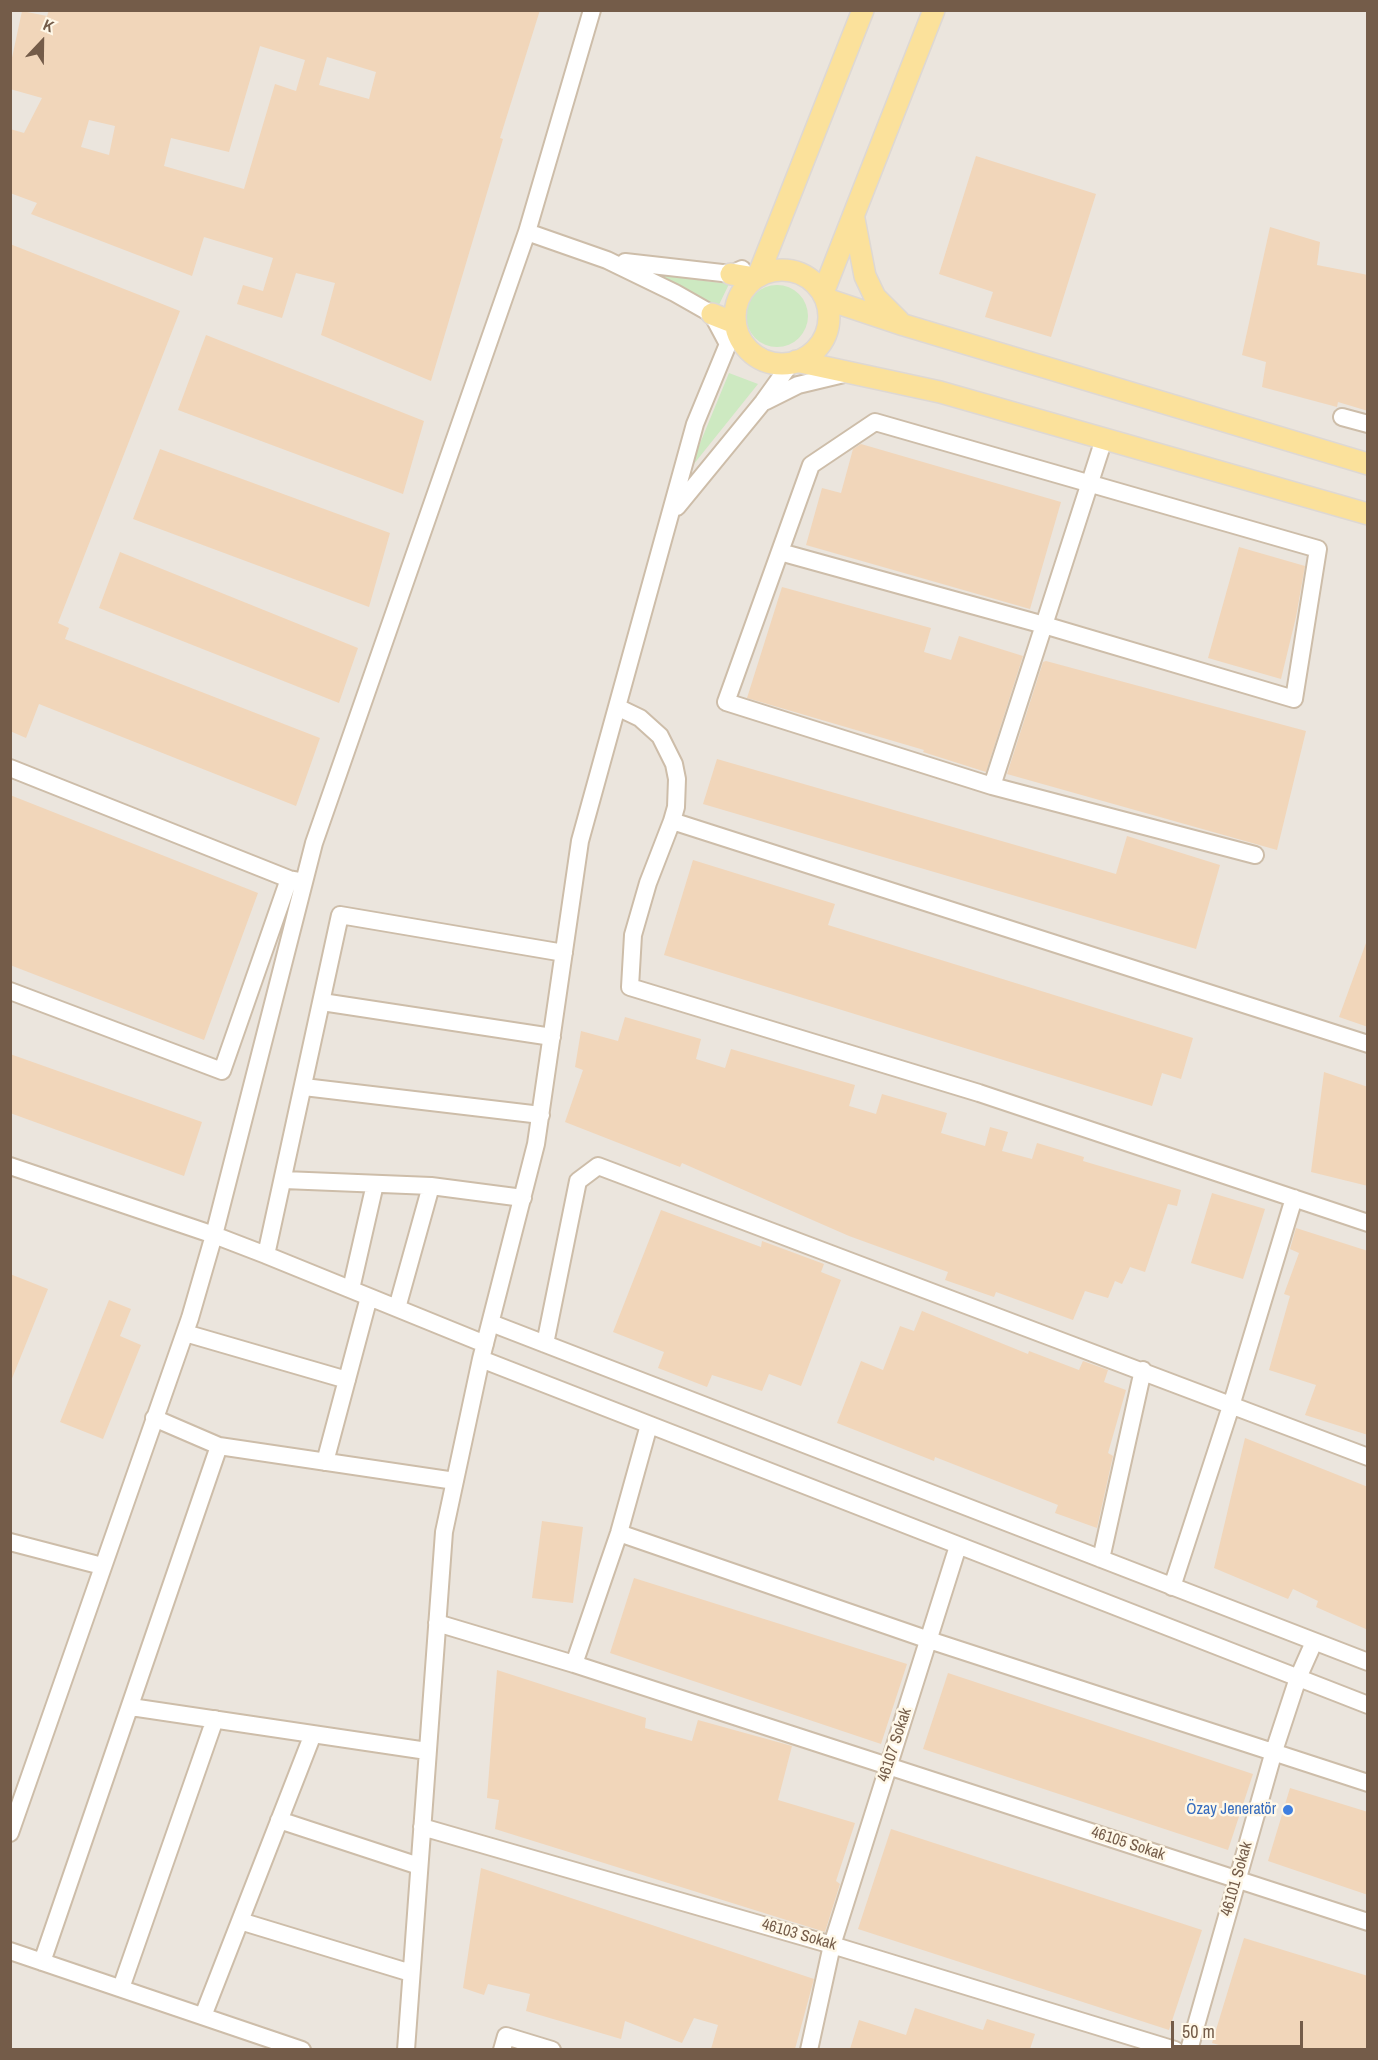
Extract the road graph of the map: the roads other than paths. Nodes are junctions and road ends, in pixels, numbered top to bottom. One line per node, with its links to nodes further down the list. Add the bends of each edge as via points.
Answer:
1 (592, 10): 5 (street)
2 (862, 10): 6 (main road)
3 (934, 10): 4 (main road)
4 (854, 216): 10 (main road); 12 (main road, via 865,276 875,297)
5 (527, 232): 7 (street); 31 (street, via 314,843)
6 (766, 255): 8 (street); 9 (main road)
7 (607, 260): 8 (street); 11 (street, via 646,277)
8 (730, 274): 9 (main road)
9 (756, 277): 10 (main road, via 787,269 808,277); 13 (main road, via 745,286 737,301)
10 (825, 296): 12 (main road); 14 (main road, via 829,322 825,337 817,349)
11 (712, 315): 13 (main road)
12 (904, 325): 20 (main road)
13 (734, 332): 14 (main road, via 759,358 774,364); 22 (street, via 695,424)
14 (794, 362): 15 (main road); 16 (street)
15 (849, 373): 16 (street, via 798,385); 19 (main road, via 940,392)
16 (763, 402): 22 (street)
17 (1342, 417): 18 (street)
18 (1368, 424)
19 (1104, 439): 21 (street); 23 (main road)
20 (1368, 464)
21 (1090, 482): 24 (street, via 875,422 812,465); 25 (street); 25 (street, via 1318,549 1294,699)
22 (672, 512): 26 (street)
23 (1368, 514)
24 (780, 552): 25 (street); 28 (street, via 726,702)
25 (1044, 625): 28 (street)
26 (617, 707): 29 (street, via 651,726 668,749 677,779); 32 (street, via 580,841)
27 (10, 768): 31 (street)
28 (992, 786): 30 (street)
29 (672, 821): 36 (street); 44 (street, via 633,935 630,987 979,1093)
30 (1255, 855)
31 (296, 880): 33 (street, via 222,1071); 46 (street)
32 (564, 953): 34 (street, via 340,915); 35 (street)
33 (10, 990)
34 (322, 1002): 35 (street); 37 (street)
35 (552, 1037): 38 (street)
36 (1368, 1044)
37 (304, 1087): 38 (street); 40 (street)
38 (541, 1115): 43 (street)
39 (10, 1166): 46 (street)
40 (284, 1180): 41 (street); 47 (street)
41 (375, 1184): 42 (street); 48 (street)
42 (431, 1186): 43 (street); 50 (street)
43 (523, 1198): 51 (street)
44 (1294, 1198): 45 (street); 57 (street)
45 (1368, 1222)
46 (214, 1235): 47 (street); 52 (street)
47 (266, 1255): 48 (street)
48 (351, 1289): 49 (street)
49 (369, 1297): 50 (street); 56 (street)
50 (397, 1308): 54 (street)
51 (491, 1323): 53 (street); 54 (street)
52 (185, 1333): 56 (street); 58 (street)
53 (545, 1344): 55 (street, via 578,1181 598,1166); 67 (street)
54 (483, 1352): 59 (street); 63 (street)
55 (1143, 1370): 57 (street); 67 (street)
56 (347, 1380): 62 (street)
57 (1231, 1406): 61 (street); 69 (street)
58 (154, 1418): 60 (street); 68 (street)
59 (649, 1425): 64 (street); 66 (street)
60 (219, 1446): 62 (street); 77 (street)
61 (1368, 1457)
62 (325, 1462): 63 (street)
63 (455, 1481): 70 (street, via 444,1532)
64 (619, 1533): 71 (street); 74 (street)
65 (10, 1542): 68 (street)
66 (958, 1546): 71 (street, 46107 Sokak); 75 (street)
67 (1101, 1559): 69 (street)
68 (102, 1566): 86 (street)
69 (1172, 1587): 72 (street)
70 (437, 1623): 74 (street, 46105 Sokak); 80 (street)
71 (929, 1640): 81 (street); 82 (street, 46107 Sokak)
72 (1314, 1642): 73 (street); 75 (street, 46101 Sokak)
73 (1368, 1662)
74 (574, 1664): 82 (street, 46105 Sokak)
75 (1298, 1678): 76 (street); 81 (street, 46101 Sokak)
76 (1368, 1705)
77 (131, 1707): 78 (street); 93 (street)
78 (215, 1719): 79 (street); 95 (street)
79 (313, 1734): 80 (street); 84 (street)
80 (427, 1750): 85 (street)
81 (1274, 1751): 83 (street); 88 (street, 46101 Sokak)
82 (888, 1768): 88 (street, 46105 Sokak); 91 (street, 46107 Sokak)
83 (1368, 1783)
84 (279, 1820): 87 (street); 89 (street)
85 (422, 1827): 87 (street); 91 (street, 46103 Sokak)
86 (10, 1833)
87 (419, 1866): 94 (street)
88 (1238, 1879): 90 (street, 46105 Sokak); 103 (street, 46101 Sokak)
89 (240, 1921): 94 (street); 96 (street)
90 (1368, 1922)
91 (832, 1945): 101 (street, 46107 Sokak); 102 (street, 46103 Sokak)
92 (10, 1951): 93 (street)
93 (42, 1962): 95 (street)
94 (411, 1973): 98 (street)
95 (121, 1988): 96 (street)
96 (203, 2016): 97 (street)
97 (302, 2049)
98 (406, 2049)
99 (502, 2049): 100 (street, via 506,2036)
100 (552, 2049)
101 (809, 2049)
102 (1175, 2049)
103 (1188, 2049)

